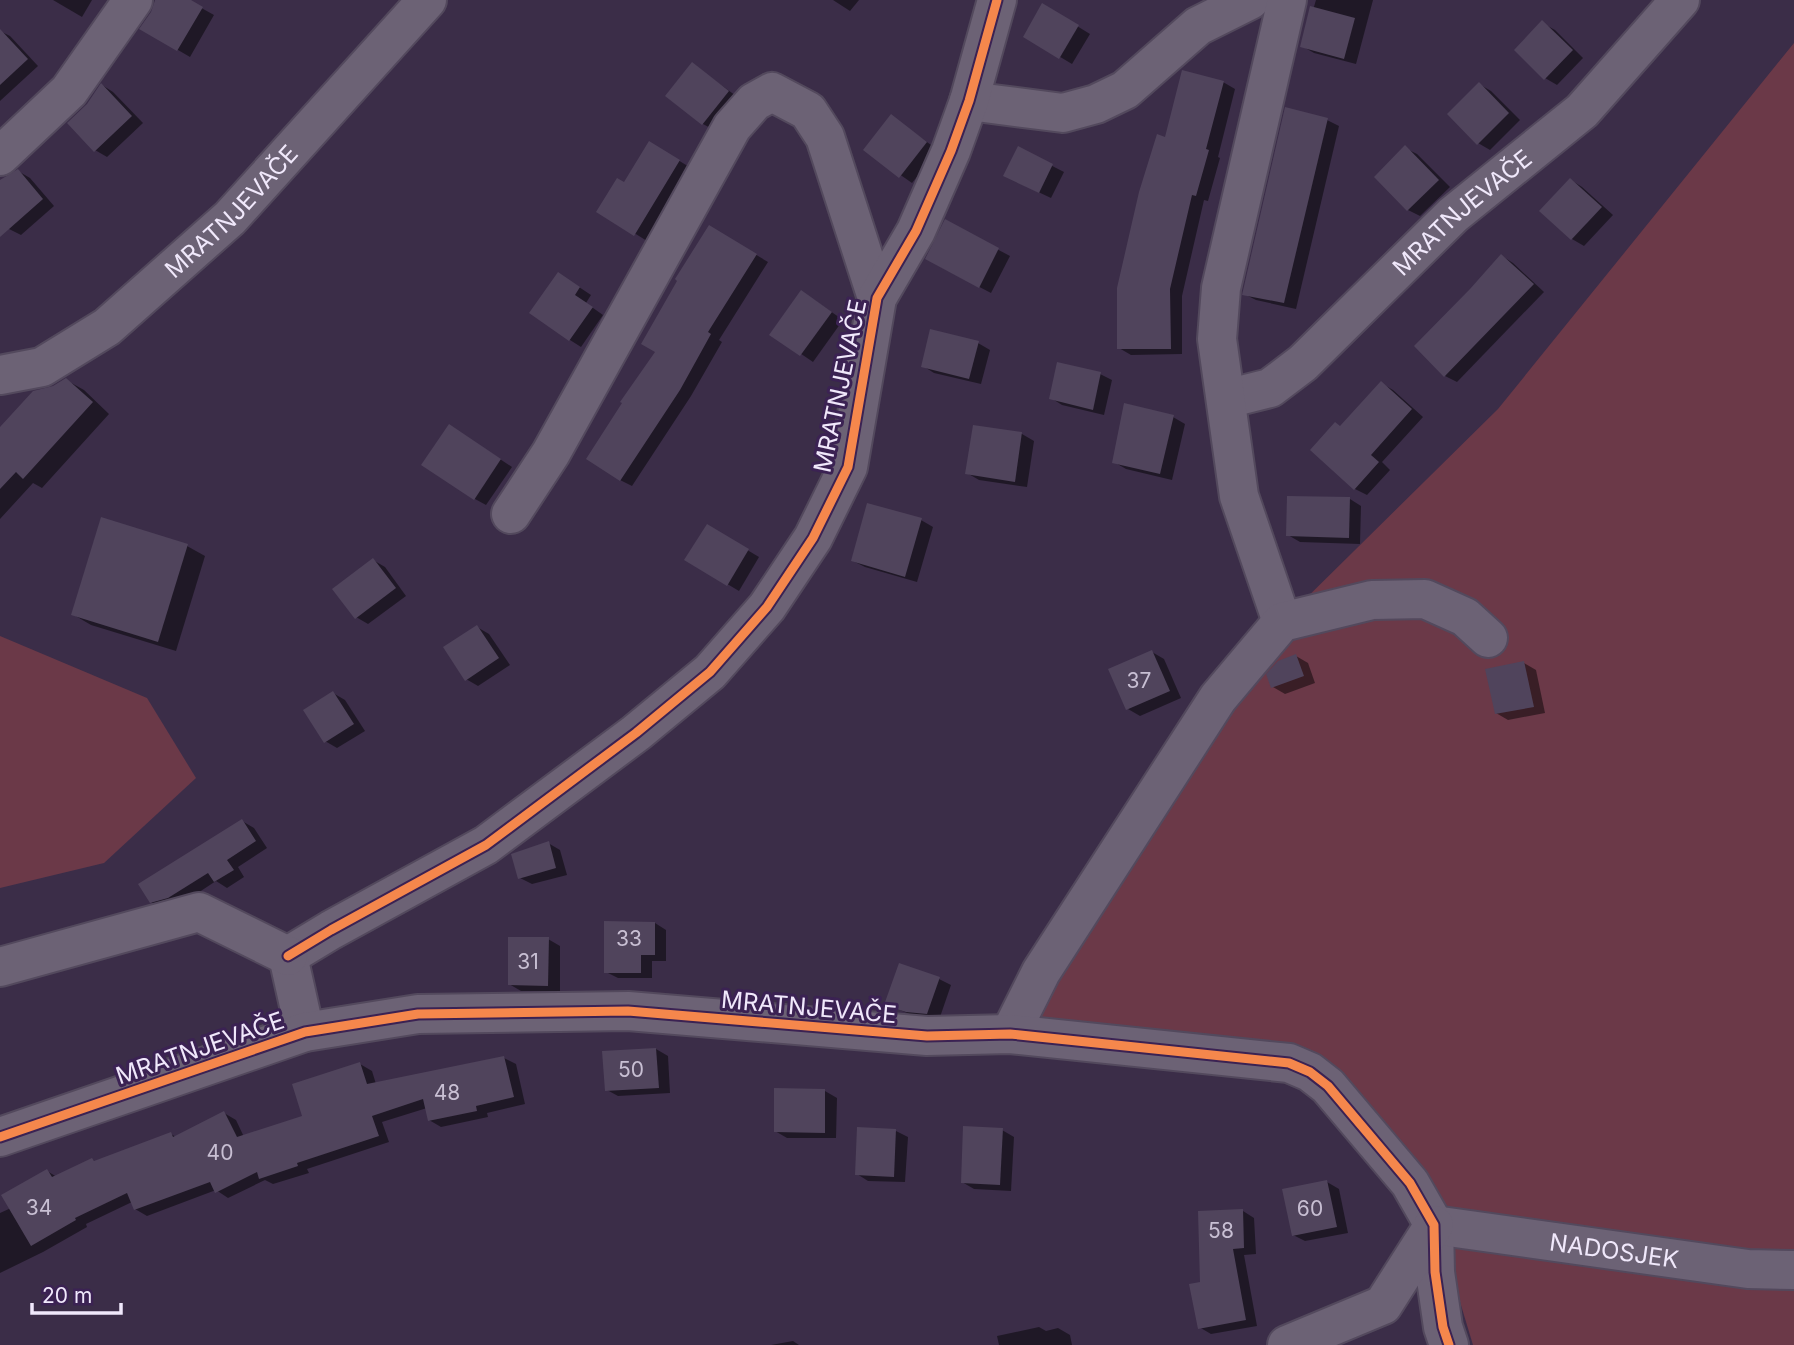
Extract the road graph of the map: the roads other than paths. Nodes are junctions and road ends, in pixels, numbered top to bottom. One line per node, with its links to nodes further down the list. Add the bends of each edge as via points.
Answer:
1 (133, 0): 8 (street, via 69,91)
2 (427, 0): 10 (street, MRATNJEVAČE, via 230,218 107,327 42,367)
3 (997, 0): 7 (street, MRATNJEVAČE)
4 (1250, 0): 7 (street, via 1198,26 1125,90 1096,104 1063,113)
5 (1287, 0): 11 (street, via 1221,288 1217,339)
6 (1680, 0): 11 (street, MRATNJEVAČE, via 1582,111 1453,215 1303,363 1270,388)
7 (970, 101): 9 (street, MRATNJEVAČE, via 916,231)
8 (0, 156)
9 (877, 298): 12 (street, MRATNJEVAČE, via 825,137 808,111 772,92 754,102 732,127 551,453); 15 (street, MRATNJEVAČE, via 848,467 813,538 767,607 710,672 486,845)
10 (0, 375)
11 (1226, 400): 13 (street, via 1239,496)
12 (511, 514)
13 (1282, 622): 14 (street, via 1372,600 1425,599 1465,617); 18 (street, via 1218,698 1041,972)
14 (1488, 638)
15 (288, 956): 16 (street, via 199,912); 17 (street, MRATNJEVAČE)
16 (0, 967)
17 (305, 1032): 18 (street, MRATNJEVAČE, via 418,1014 628,1011 927,1036); 19 (street, MRATNJEVAČE)
18 (1010, 1034): 20 (street, MRATNJEVAČE, via 1289,1062 1328,1086 1410,1183)
19 (0, 1137)
20 (1434, 1225): 21 (street, NADOSJEK, via 1748,1269); 22 (street, via 1383,1305); 23 (street, MRATNJEVAČE, via 1435,1272)
21 (1794, 1270)
22 (1287, 1345)
23 (1449, 1345)

